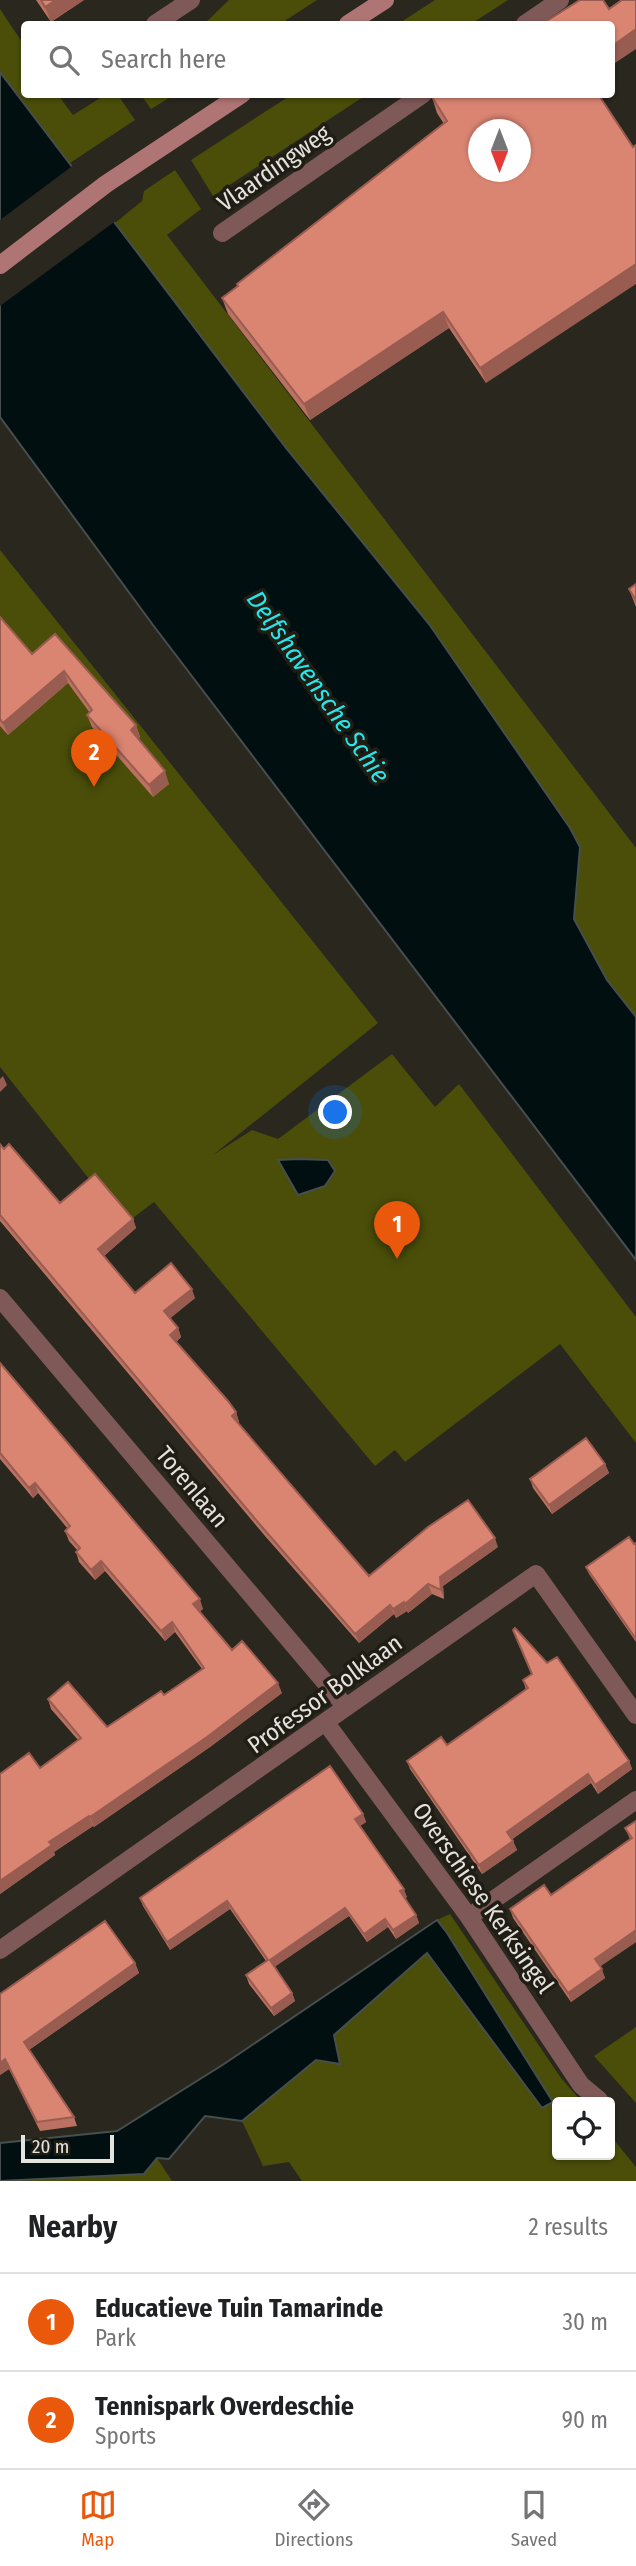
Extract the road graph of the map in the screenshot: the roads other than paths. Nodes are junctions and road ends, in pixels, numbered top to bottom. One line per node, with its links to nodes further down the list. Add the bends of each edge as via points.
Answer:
1 (191, 0): 4 (street)
2 (384, 0): 5 (street)
3 (560, 0): 6 (street)
4 (160, 21)
5 (352, 21)
6 (529, 21)
7 (236, 98): 10 (street, via 106,184)
8 (417, 98): 9 (street, Vlaardingweg)
9 (222, 233)
10 (0, 265)
11 (0, 1298): 12 (street, Torenlaan)
12 (346, 1707): 13 (street, Professor Bolklaan, via 536,1574); 14 (street, Professor Bolklaan)
13 (636, 1715)
14 (327, 1723): 16 (street, Overschiese Kerksingel); 17 (street, Professor Bolklaan)
15 (636, 1800): 16 (street)
16 (469, 1917): 18 (street, Overschiese Kerksingel, via 581,2085)
17 (0, 1950)
18 (595, 2097)

